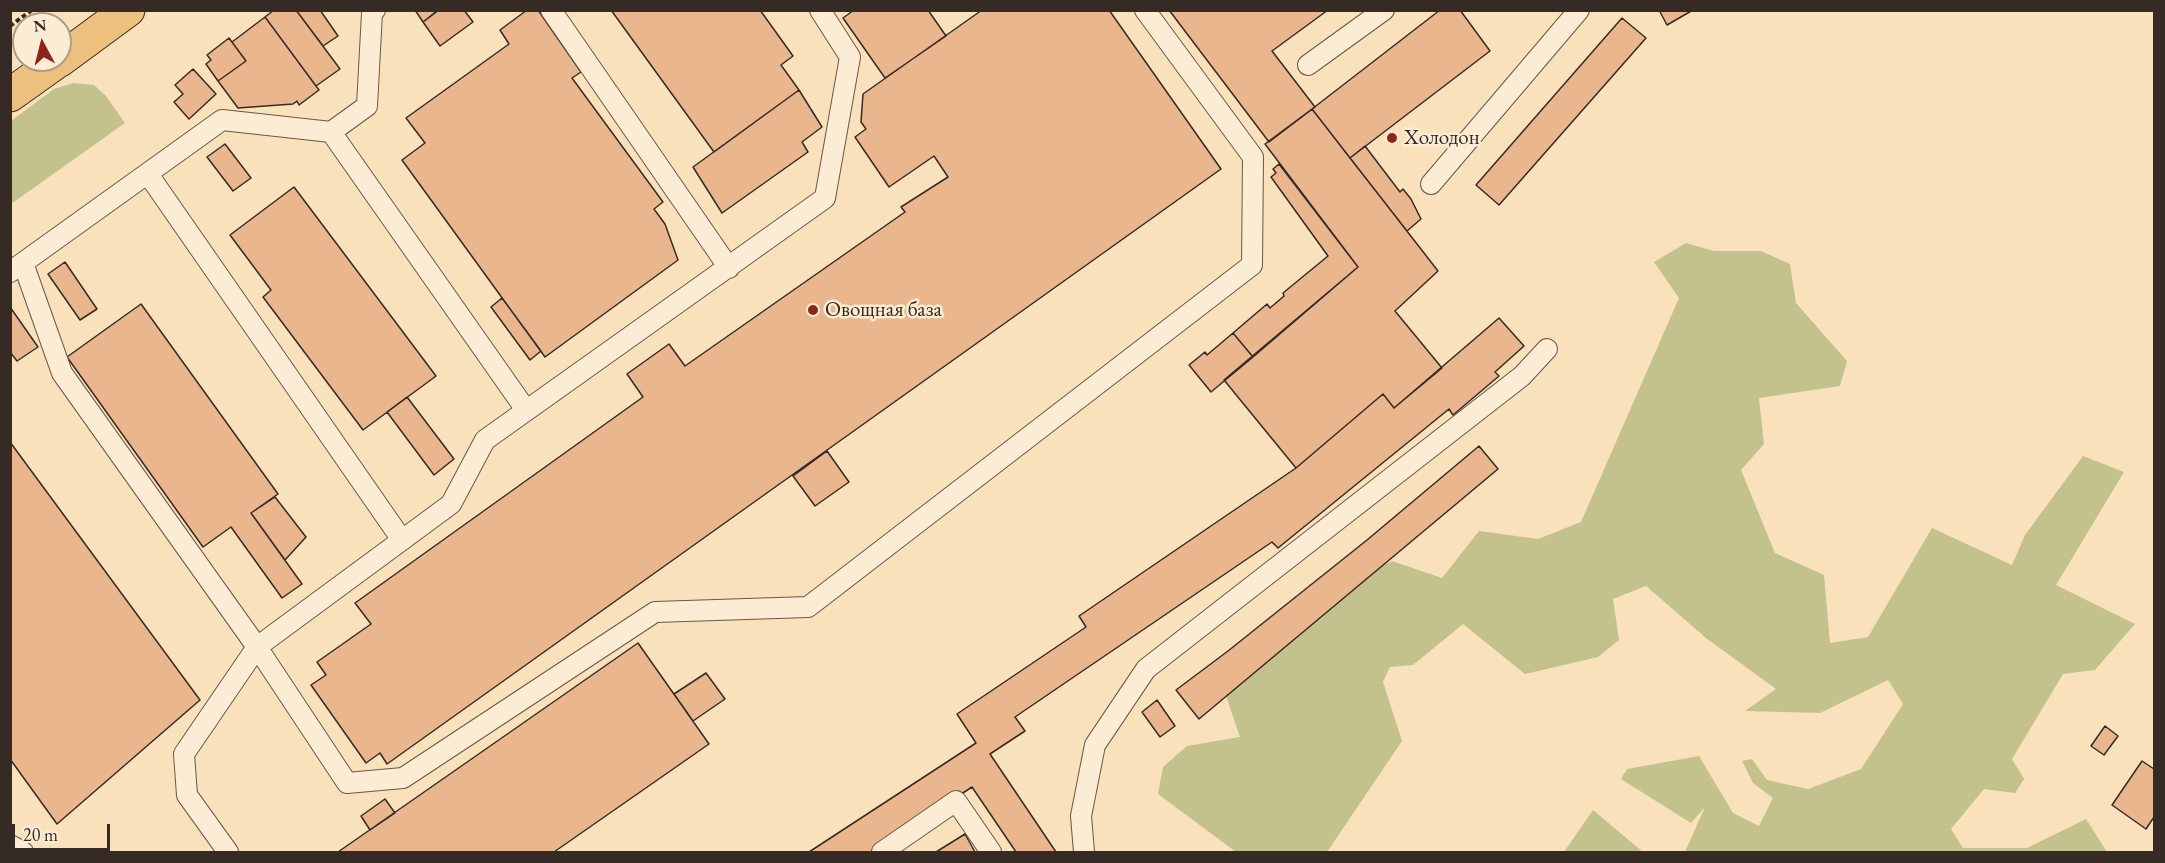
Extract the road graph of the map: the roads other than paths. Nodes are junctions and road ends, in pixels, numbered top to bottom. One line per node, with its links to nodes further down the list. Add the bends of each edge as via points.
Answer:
1 (128, 10): 8 (main road)
2 (375, 10): 12 (lane, via 367,106)
3 (551, 10): 16 (lane)
4 (820, 10): 16 (lane, via 850,57 825,198)
5 (1145, 10): 20 (lane, via 1253,157 1252,265 808,607 655,612 403,778 347,783)
6 (1384, 10): 9 (lane)
7 (1579, 10): 14 (lane)
8 (72, 51)
9 (1308, 65)
10 (43, 72): 11 (main road)
11 (10, 95)
12 (331, 132): 13 (lane, via 222,120); 18 (lane)
13 (148, 174): 15 (lane); 19 (lane)
14 (1431, 184)
15 (17, 268): 20 (lane, via 62,373)
16 (729, 268): 18 (lane)
17 (1547, 349): 26 (lane, via 1522,376 1146,669 1095,745 1081,816)
18 (526, 410): 19 (lane, via 485,440 452,504)
19 (402, 540): 20 (lane)
20 (257, 647): 23 (lane, via 184,754 187,795)
21 (10, 845): 22 (lane)
22 (23, 852)
23 (228, 852)
24 (882, 852): 25 (lane, via 956,801)
25 (991, 852)
26 (1084, 852)

